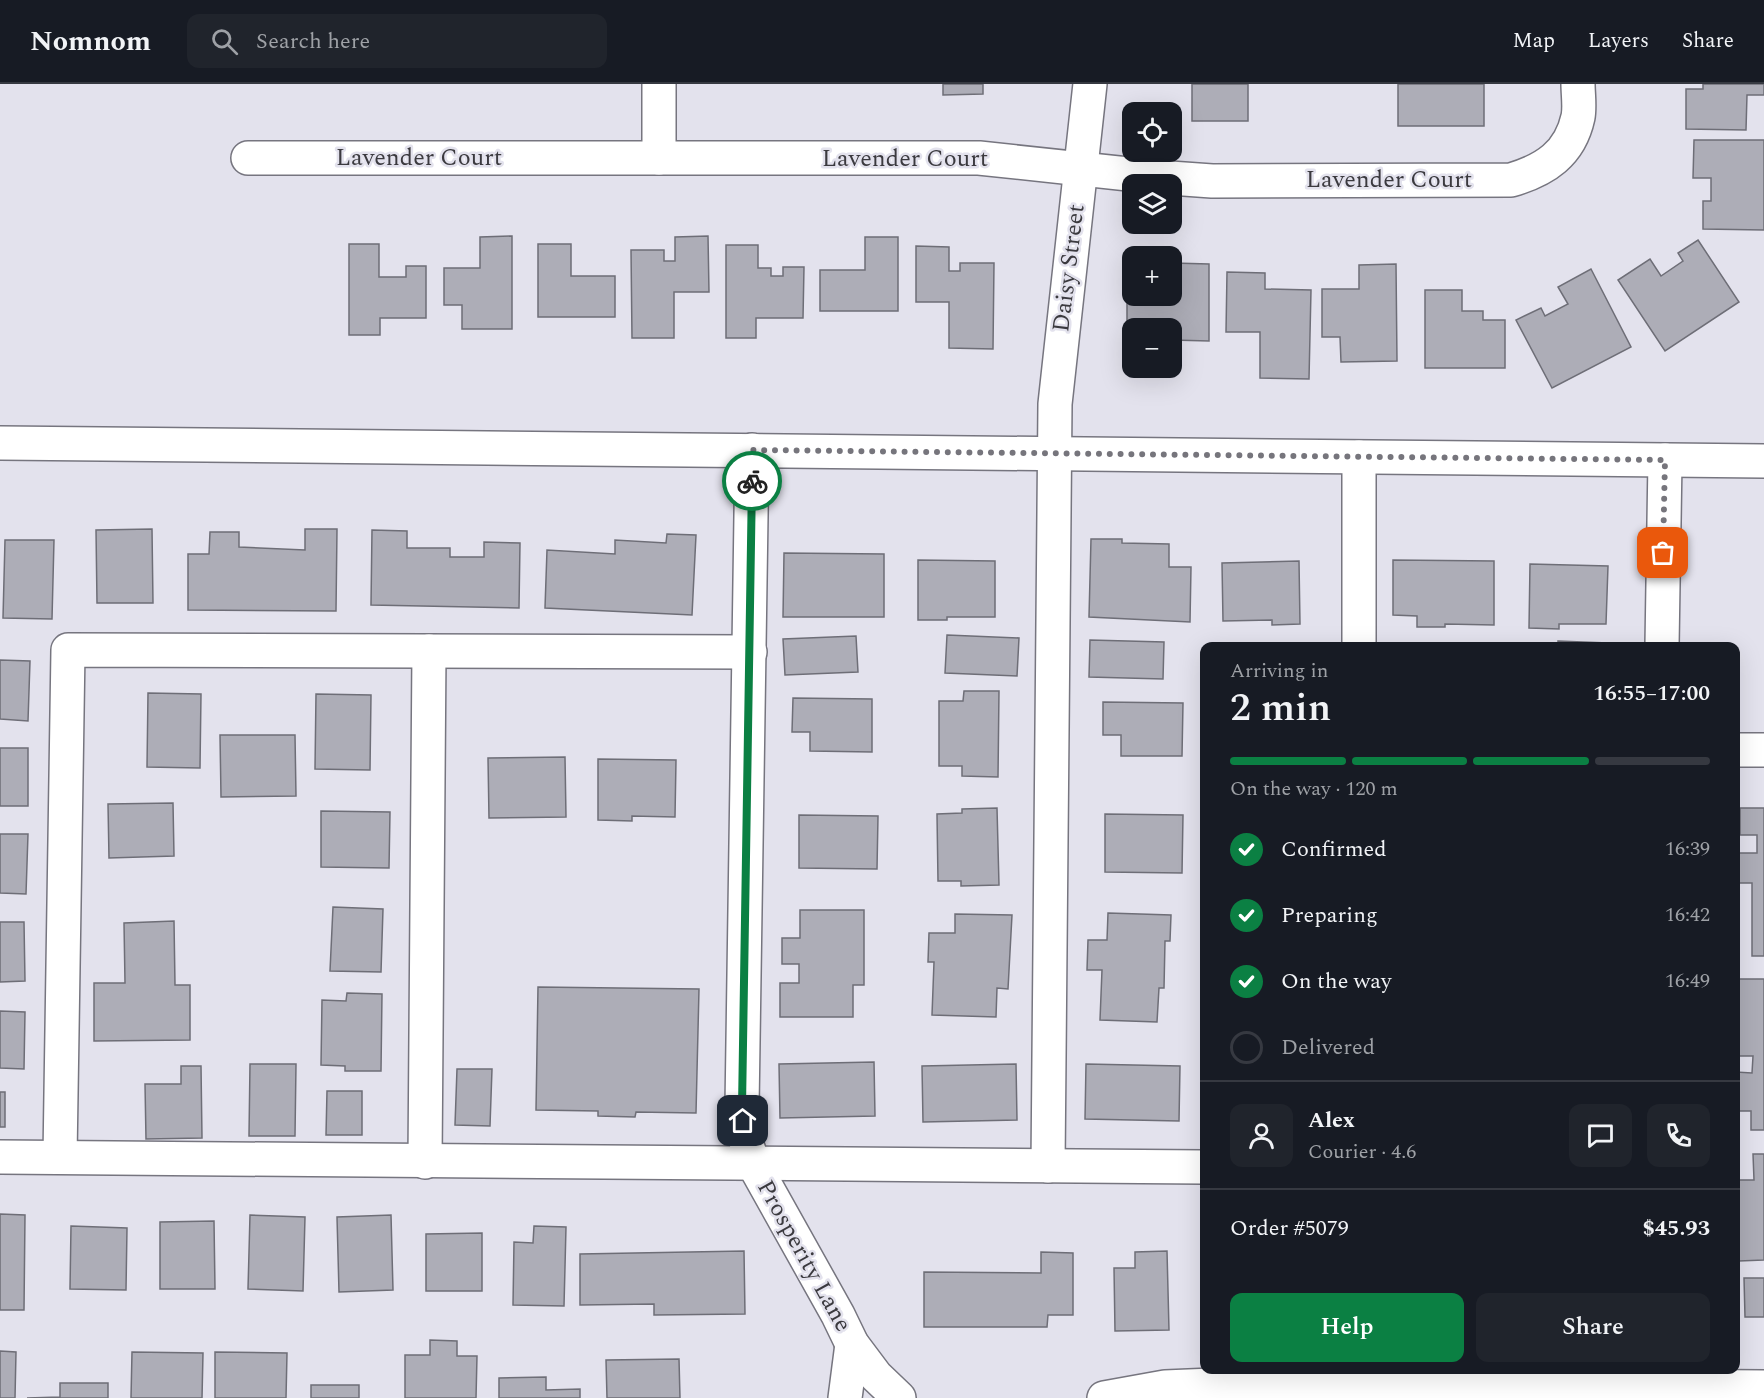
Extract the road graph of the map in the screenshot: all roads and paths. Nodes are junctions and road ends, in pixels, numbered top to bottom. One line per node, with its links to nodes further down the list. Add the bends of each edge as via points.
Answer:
1 (659, 84): 5 (street)
2 (1090, 84): 6 (street, Daisy Street)
3 (1578, 84): 6 (street, Lavender Court, via 1578,116 1570,139 1555,159 1534,173 1511,180 1212,181)
4 (248, 158): 5 (street, Lavender Court)
5 (659, 158): 6 (street, Lavender Court, via 979,158)
6 (1080, 169): 9 (street, Daisy Street)
7 (0, 443): 8 (street)
8 (752, 450): 9 (street); 16 (street, Prosperity Lane)
9 (1053, 453): 10 (street); 23 (street, Daisy Street)
10 (1359, 456): 11 (street); 13 (street)
11 (1665, 460): 12 (street); 14 (street)
12 (1764, 461)
13 (1359, 642)
14 (1662, 642)
15 (429, 651): 16 (street); 20 (street, via 68,650); 21 (street)
16 (750, 652): 22 (street, Prosperity Lane, via 742,1107 744,1136)
17 (1740, 750): 18 (street)
18 (1764, 750)
19 (0, 1157): 20 (street)
20 (60, 1157): 21 (street)
21 (424, 1162): 22 (street)
22 (753, 1163): 23 (street); 25 (street, Prosperity Lane)
23 (1048, 1166): 24 (street)
24 (1200, 1167)
25 (852, 1344): 27 (street, Prosperity Lane); 28 (street, Prosperity Lane)
26 (1764, 1387): 29 (street, via 1228,1383 1165,1387)
27 (845, 1398)
28 (898, 1398)
29 (1104, 1398)

